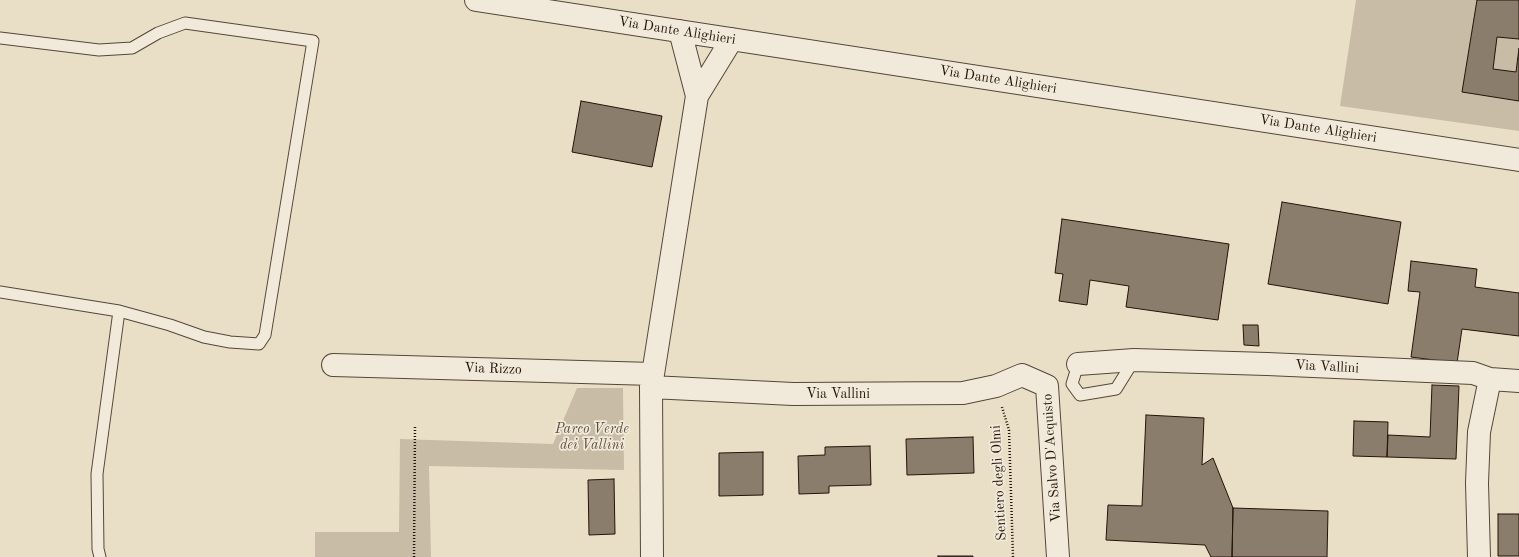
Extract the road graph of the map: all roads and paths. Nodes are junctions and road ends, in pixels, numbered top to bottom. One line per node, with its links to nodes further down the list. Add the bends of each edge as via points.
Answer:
1 (476, 0): 2 (street, Via Dante Alighieri)
2 (680, 31): 4 (street, Via Dante Alighieri); 5 (street)
3 (0, 38): 8 (lane, via 99,50 132,48 158,33 185,23 313,41 265,336 259,344 230,342 204,337)
4 (732, 39): 5 (street); 6 (street, Via Dante Alighieri)
5 (697, 96): 15 (street)
6 (1519, 160)
7 (0, 292): 8 (lane)
8 (119, 311): 18 (lane, via 97,474)
9 (1134, 360): 10 (street, Via Vallini); 10 (lane, Via Vallini, via 1116,389 1080,395 1072,384); 13 (street, Via Vallini, via 1473,373)
10 (1078, 364)
11 (333, 365): 15 (street, Via Rizzo)
12 (1022, 375): 16 (street, Via Vallini); 22 (street, Via Salvo D'Acquisto, via 1047,386)
13 (1490, 379): 14 (street, Via Vallini); 23 (street, via 1479,432)
14 (1519, 380)
15 (652, 381): 16 (street, Via Vallini, via 793,394 963,393); 20 (street)
16 (996, 386): 21 (path, Sentiero degli Olmi, via 1009,430)
17 (415, 425): 19 (path)
18 (100, 557)
19 (414, 557)
20 (652, 557)
21 (1013, 557)
22 (1058, 557)
23 (1479, 557)

